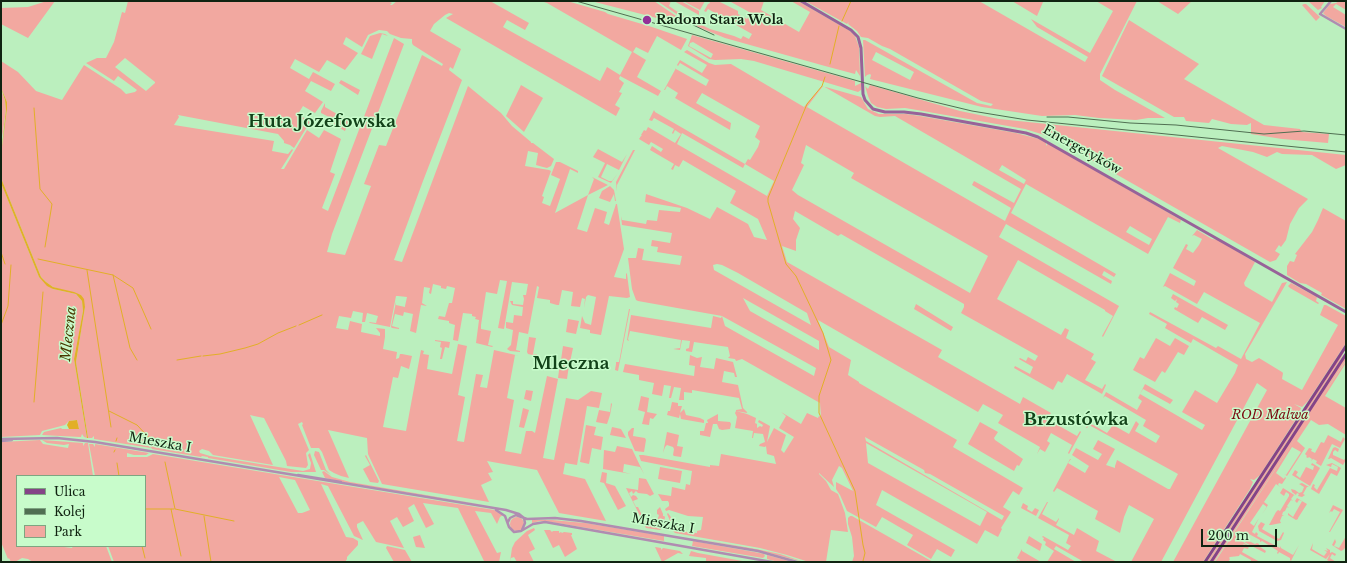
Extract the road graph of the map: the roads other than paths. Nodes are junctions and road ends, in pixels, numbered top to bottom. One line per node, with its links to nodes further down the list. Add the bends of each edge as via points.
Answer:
1 (801, 1): 4 (main road, Energetyków, via 848,28 858,37 863,94 873,110 921,114 1038,137)
2 (1331, 1): 3 (street, via 1320,14)
3 (1346, 29)
4 (1346, 312)
5 (1346, 346): 16 (main road)
6 (1346, 354): 17 (main road)
7 (1, 440): 8 (street, Mieszka I, via 57,438 94,442)
8 (490, 508): 9 (street, Mieszka I, via 516,513); 10 (street, via 504,516)
9 (524, 518): 10 (street, via 513,516 509,519); 11 (street, via 526,523); 12 (street, Mieszka I, via 586,521)
10 (508, 525): 11 (street, via 514,532)
11 (522, 530): 13 (street, Mieszka I, via 543,522)
12 (765, 553): 13 (street); 15 (street, Mieszka I)
13 (765, 560): 14 (street, Mieszka I)
14 (772, 562)
15 (797, 562)
16 (1205, 562)
17 (1211, 562)

